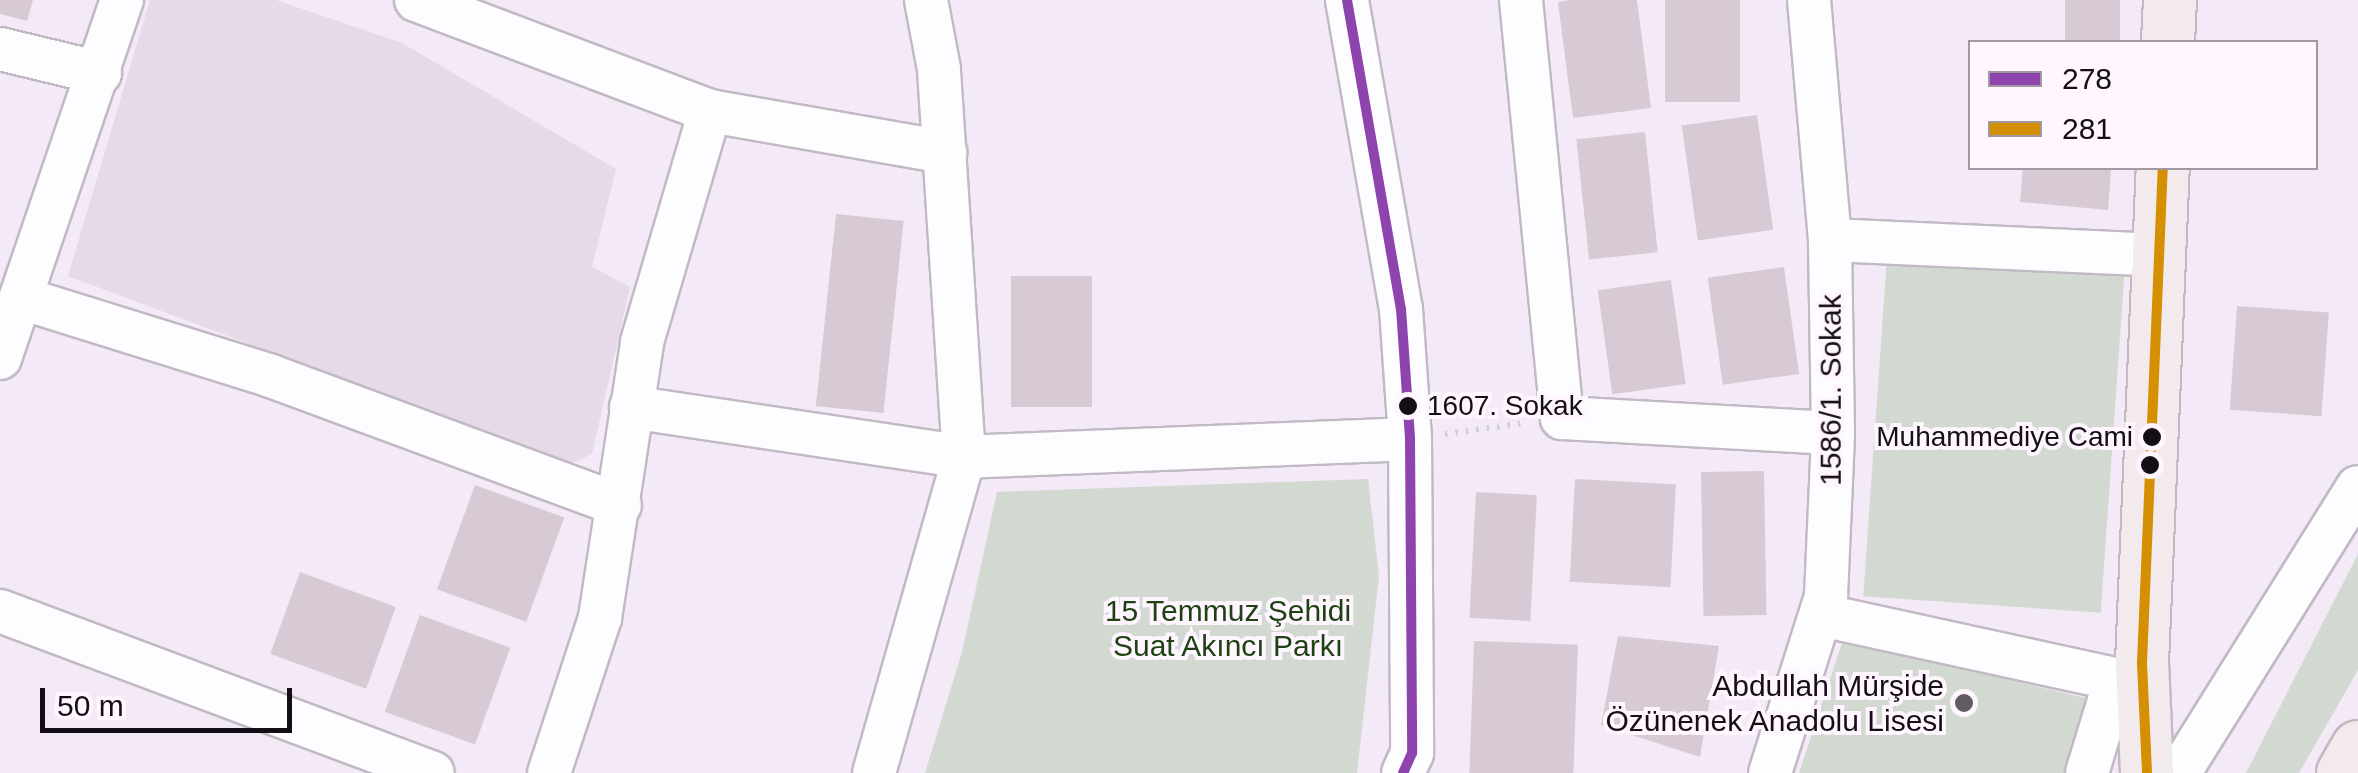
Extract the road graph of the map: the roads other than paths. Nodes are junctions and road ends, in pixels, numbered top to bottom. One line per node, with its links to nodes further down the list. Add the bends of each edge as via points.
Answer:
1 (122, 0): 11 (street)
2 (416, 0): 8 (street)
3 (926, 0): 13 (street)
4 (1347, 0): 21 (street, via 1402,308)
5 (1521, 0): 20 (street, via 1562,418)
6 (1809, 0): 15 (street, 1586/1. Sokak)
7 (2170, 0): 9 (main road)
8 (478, 11): 12 (street)
9 (2168, 40)
10 (0, 49): 11 (street)
11 (100, 73): 17 (street)
12 (710, 111): 13 (street); 19 (street, via 642,342)
13 (945, 152): 22 (street)
14 (2163, 170): 16 (main road)
15 (1830, 240): 16 (street); 20 (street, 1586/1. Sokak)
16 (2160, 255): 27 (main road)
17 (21, 298): 18 (street); 24 (street, via 271,376)
18 (0, 358)
19 (631, 407): 22 (street); 24 (street, via 617,482)
20 (1833, 433): 26 (street, 1586/1. Sokak)
21 (1410, 438): 22 (street); 29 (street)
22 (964, 457): 32 (street)
23 (2358, 487): 36 (street)
24 (620, 505): 31 (street, via 600,618)
25 (0, 611): 30 (street)
26 (1821, 615): 27 (street); 33 (street, 1586/1. Sokak)
27 (2128, 683): 34 (street); 35 (main road)
28 (2358, 747): 37 (main road)
29 (1400, 766)
30 (433, 773)
31 (549, 773)
32 (874, 773)
33 (1770, 773)
34 (2087, 773)
35 (2147, 773)
36 (2179, 773)
37 (2344, 773)

